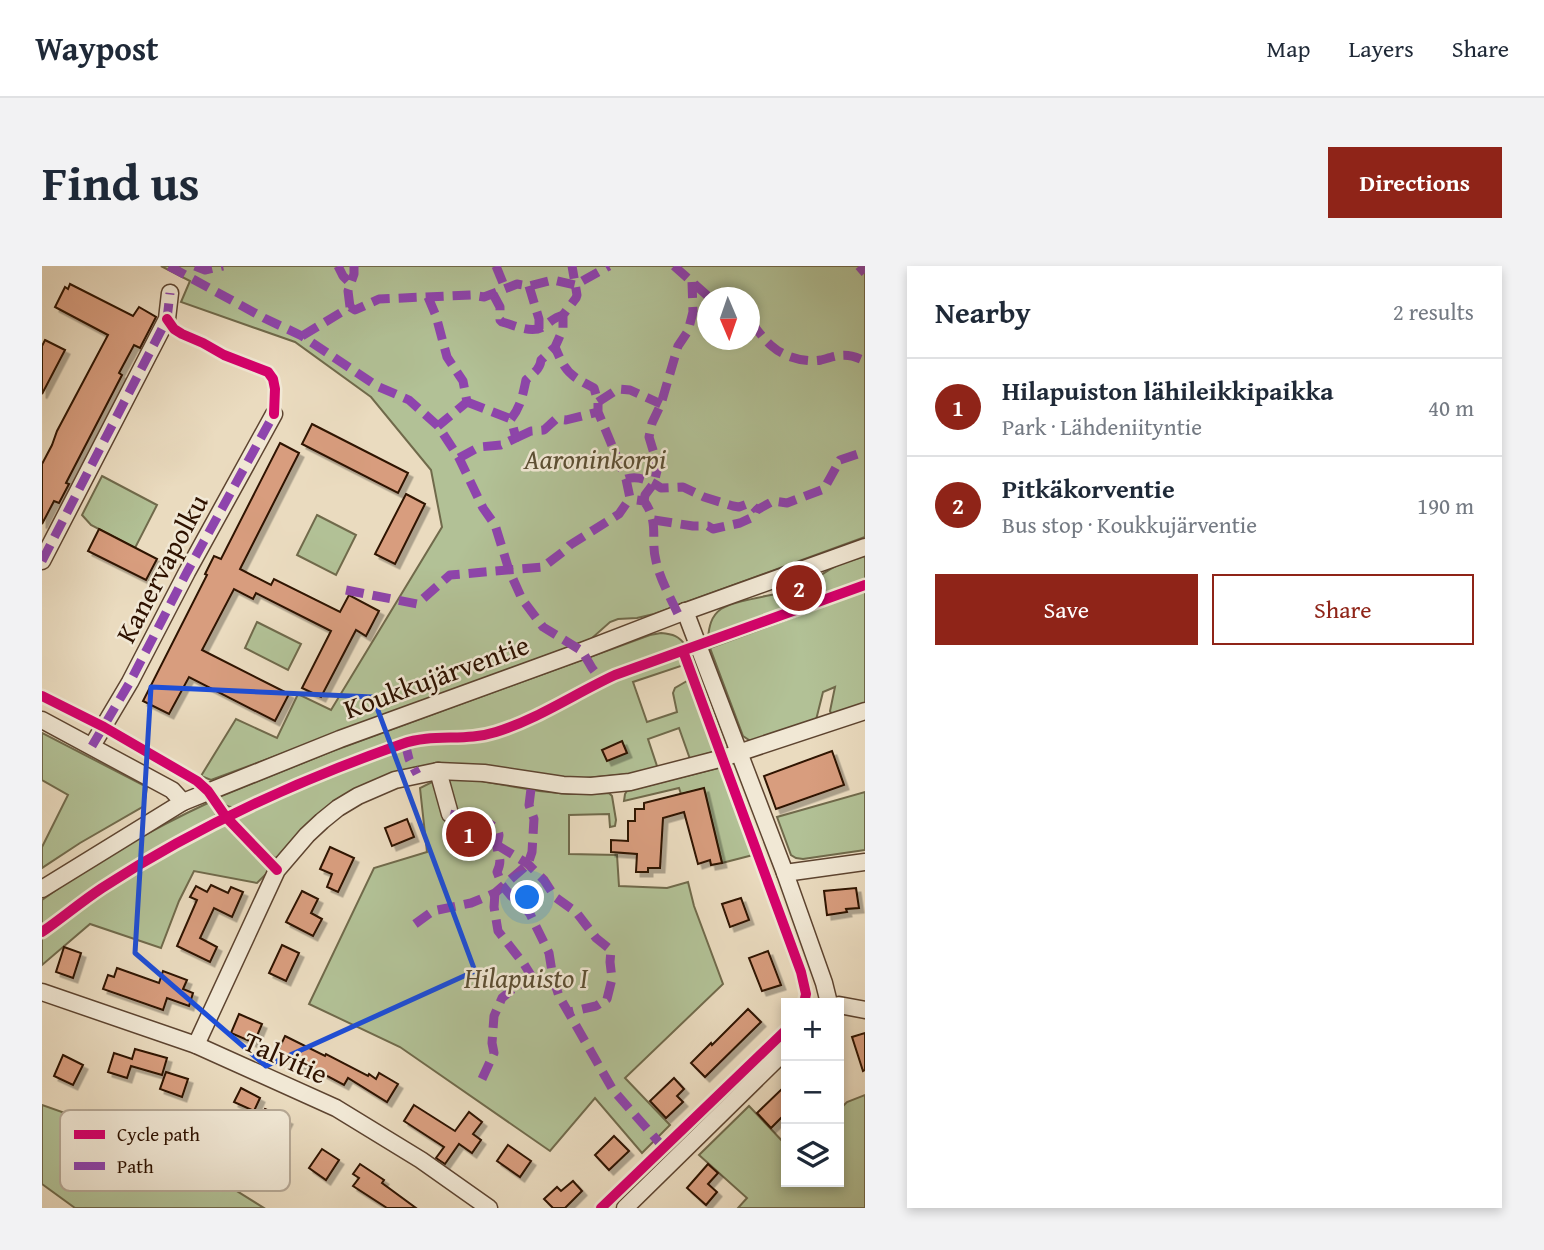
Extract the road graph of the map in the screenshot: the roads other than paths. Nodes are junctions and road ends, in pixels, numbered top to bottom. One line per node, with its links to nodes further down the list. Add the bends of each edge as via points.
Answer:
1 (170, 293): 4 (street, via 167,318)
2 (274, 414): 8 (street, Kanervapolku)
3 (865, 547): 5 (street, Koukkujärventie)
4 (42, 561)
5 (685, 611): 9 (street); 11 (street, Koukkujärventie)
6 (865, 711): 9 (street)
7 (42, 720): 8 (street)
8 (93, 746): 11 (street, via 172,790)
9 (740, 753): 10 (street, via 604,785); 14 (street)
10 (438, 771): 12 (street); 20 (street, via 375,788 338,808 307,835 277,870)
11 (183, 802): 15 (street, Koukkujärventie)
12 (450, 814)
13 (865, 862): 14 (street)
14 (785, 873): 17 (street)
15 (42, 889)
16 (42, 992): 20 (street, Talvitie)
17 (828, 998)
18 (844, 1006): 19 (street)
19 (865, 1010)
20 (196, 1045): 22 (street, Talvitie, via 336,1108)
21 (781, 1055): 23 (street)
22 (489, 1208)
23 (625, 1208)

